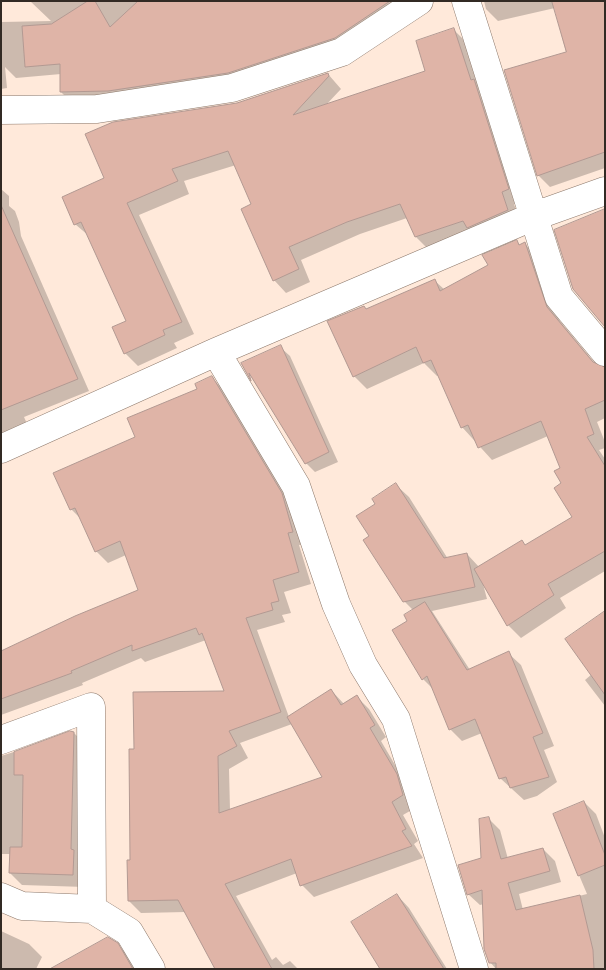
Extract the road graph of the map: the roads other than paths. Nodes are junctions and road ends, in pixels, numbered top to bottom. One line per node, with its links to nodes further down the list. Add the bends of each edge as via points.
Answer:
1 (419, 1): 3 (street, via 342,52 232,88 97,109)
2 (466, 1): 5 (street)
3 (1, 110)
4 (605, 191): 5 (street)
5 (532, 217): 6 (street); 7 (street, via 559,297)
6 (216, 352): 8 (street); 13 (street, via 296,486 336,604 363,665 396,719)
7 (605, 352)
8 (1, 449)
9 (1, 740): 11 (street, via 91,707)
10 (1, 897): 11 (street, via 22,906)
11 (92, 910): 12 (street, via 129,932)
12 (151, 969)
13 (474, 969)

